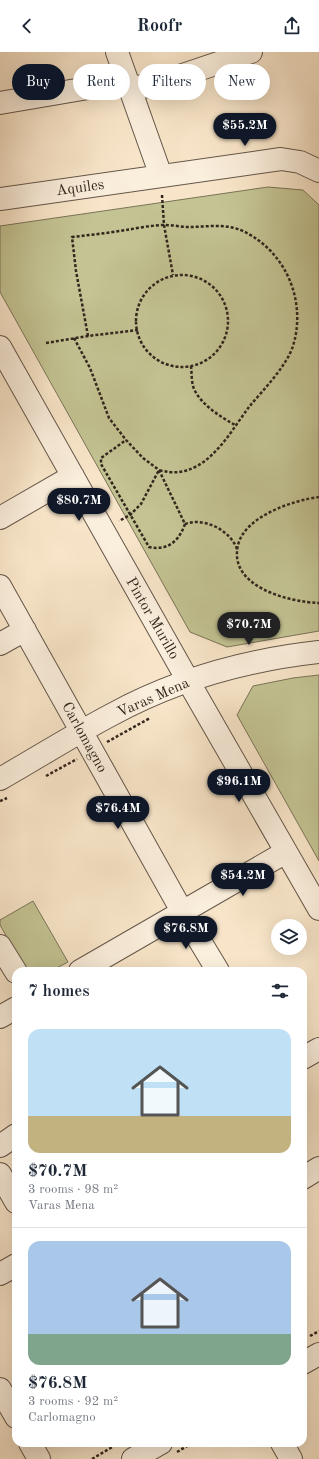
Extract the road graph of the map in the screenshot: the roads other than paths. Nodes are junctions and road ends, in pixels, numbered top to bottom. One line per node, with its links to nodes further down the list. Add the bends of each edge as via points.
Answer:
1 (117, 52): 3 (street)
2 (251, 52): 4 (street, via 156,85)
3 (121, 64)
4 (130, 86)
5 (130, 89): 9 (street)
6 (73, 90): 7 (street)
7 (0, 102)
8 (319, 171): 9 (street, Aquiles, via 300,162 281,159)
9 (161, 176): 10 (street, Aquiles)
10 (0, 199)
11 (0, 347): 12 (street, Pintor Murillo)
12 (73, 476): 13 (street); 18 (street, Pintor Murillo)
13 (0, 518)
14 (0, 586): 15 (street, Carlomagno)
15 (25, 630): 16 (street); 19 (street, Carlomagno)
16 (0, 644)
17 (319, 652): 18 (street, Varas Mena, via 259,662)
18 (188, 681): 19 (street, Varas Mena, via 111,715); 21 (street, Pintor Murillo)
19 (83, 732): 20 (street, Varas Mena); 23 (street, Carlomagno)
20 (0, 779)
21 (286, 852): 22 (street, Pintor Murillo); 23 (street)
22 (319, 909)
23 (183, 912): 26 (street); 27 (street, Carlomagno)
24 (0, 946): 25 (street)
25 (13, 967)
26 (91, 967)
27 (216, 967)
28 (12, 1010): 29 (street)
29 (0, 1017)
30 (319, 1049): 31 (street)
31 (307, 1056)
32 (12, 1138): 33 (street)
33 (0, 1146)
34 (319, 1168): 36 (street)
35 (0, 1174): 37 (street)
36 (307, 1176)
37 (12, 1195)
38 (12, 1267): 39 (street)
39 (0, 1274)
40 (1, 1394): 41 (street)
41 (12, 1411)
42 (32, 1447): 45 (street)
43 (284, 1447): 47 (street)
44 (158, 1448): 46 (street)
45 (39, 1459)
46 (133, 1459)
47 (291, 1459)

